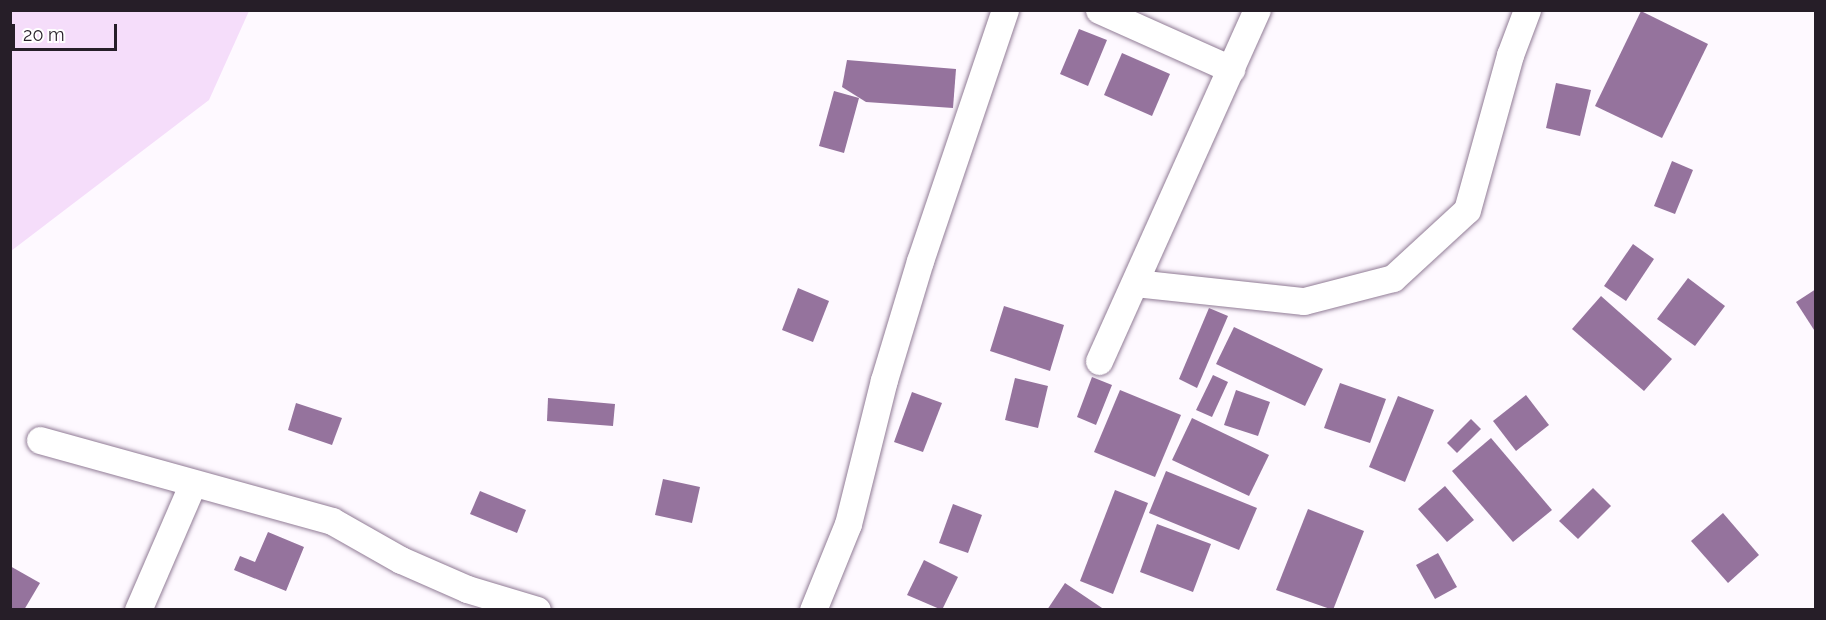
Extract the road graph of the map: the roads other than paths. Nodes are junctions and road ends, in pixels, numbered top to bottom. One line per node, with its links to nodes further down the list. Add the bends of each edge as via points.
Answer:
1 (1005, 10): 13 (street, via 920,261 884,380 848,524)
2 (1099, 10): 5 (street)
3 (1257, 10): 5 (street)
4 (1527, 10): 6 (street, via 1510,55 1467,210 1393,278 1304,301)
5 (1231, 69): 6 (street)
6 (1135, 283): 7 (street)
7 (1099, 361)
8 (40, 440): 9 (street)
9 (192, 485): 10 (street, via 332,521); 11 (street)
10 (464, 599): 12 (street)
11 (138, 609)
12 (537, 609)
13 (813, 609)

